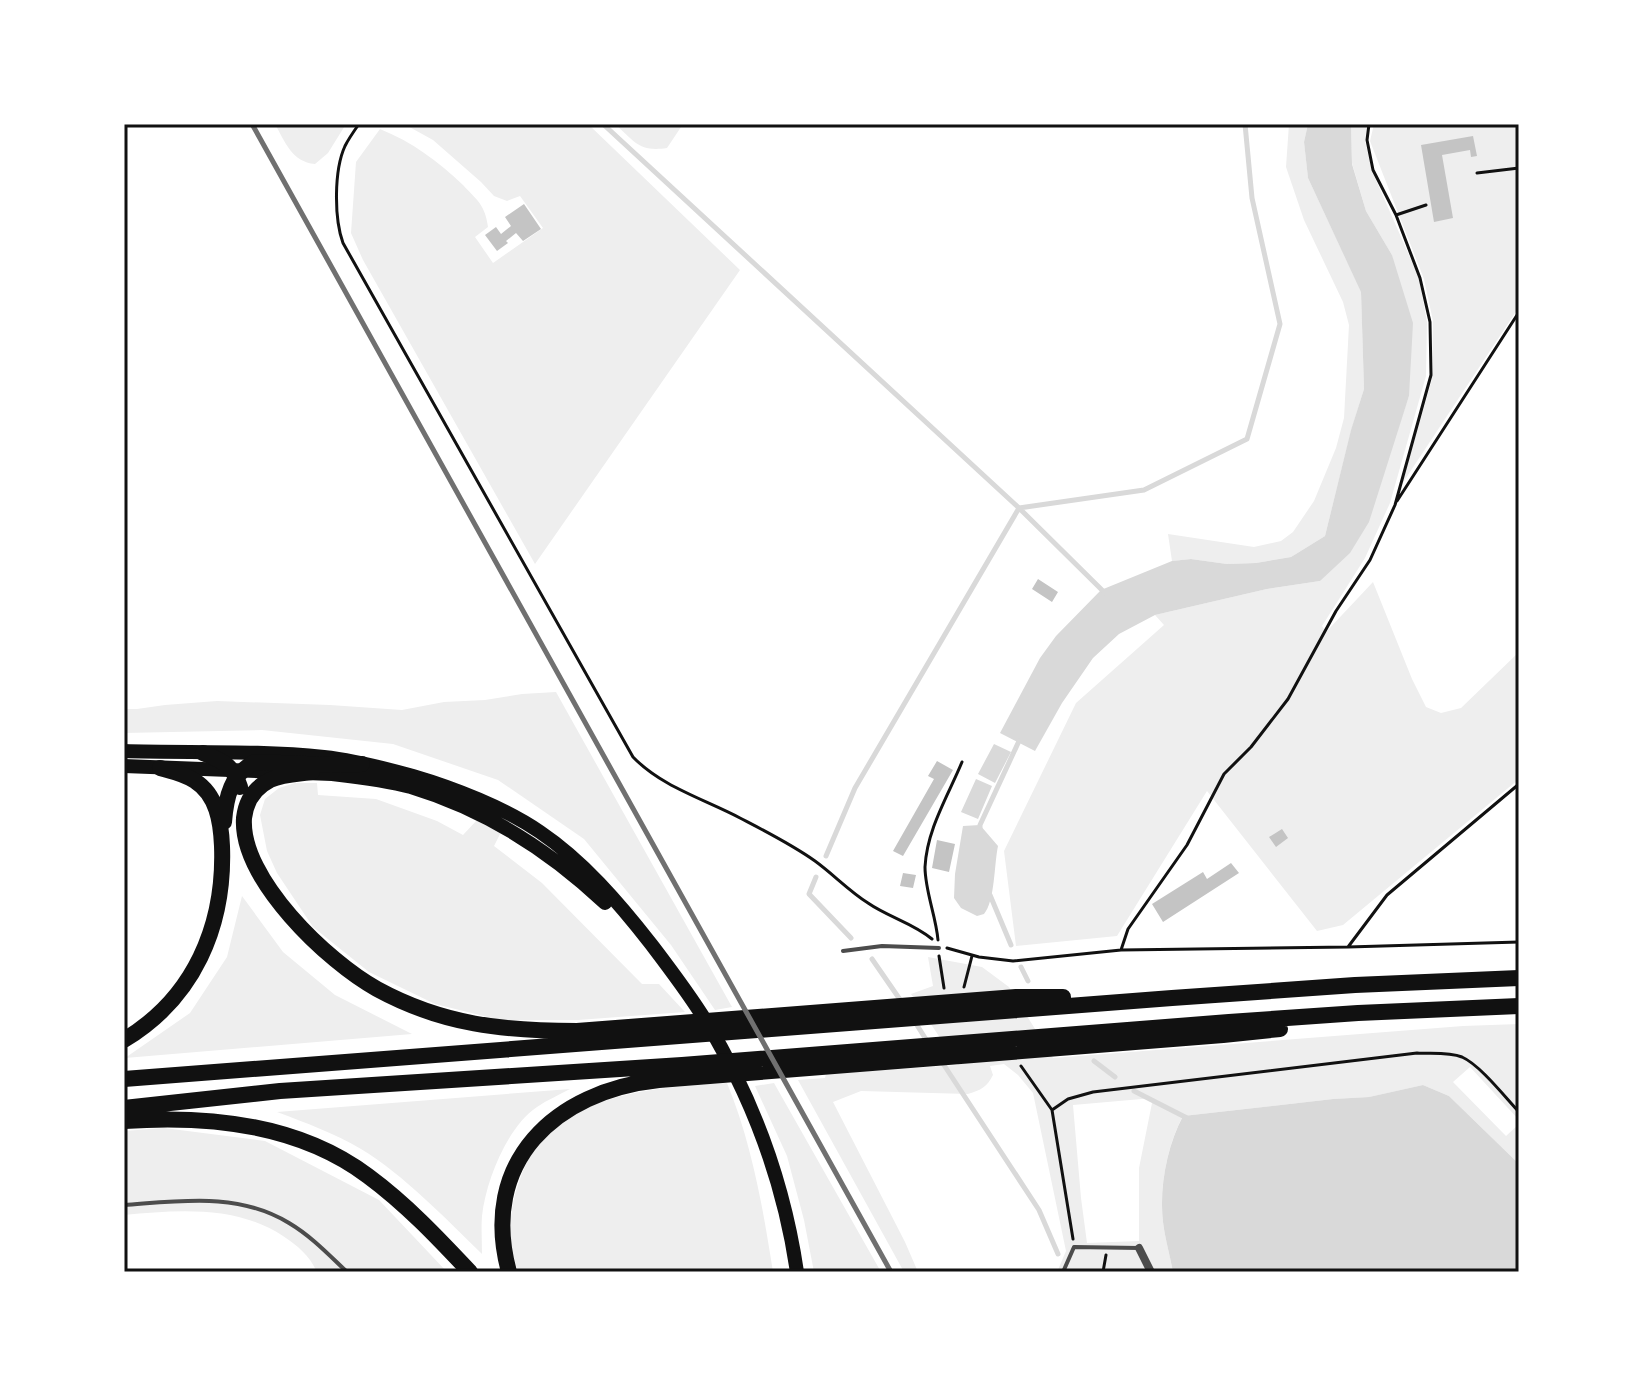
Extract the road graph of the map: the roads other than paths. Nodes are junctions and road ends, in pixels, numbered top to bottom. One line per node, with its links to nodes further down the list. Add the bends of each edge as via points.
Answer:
1 (124, 751): 2 (main road)
2 (203, 753): 3 (main road, via 328,757); 7 (highway)
3 (362, 764): 7 (highway, via 255,762); 10 (main road, via 464,795 538,831 600,884)
4 (124, 766): 5 (main road)
5 (160, 768): 7 (main road); 9 (highway, via 195,781 204,790 214,802)
6 (312, 772): 7 (main road); 8 (highway, via 260,786 245,807); 10 (main road, via 409,787 477,813 581,880)
7 (238, 773): 8 (highway); 9 (highway, via 228,795)
8 (244, 824): 15 (highway, via 256,865 301,928 348,970 405,1003 462,1023 519,1030)
9 (222, 838): 16 (highway, via 220,900 206,947 173,999)
10 (650, 943): 26 (main road, via 706,1021 752,1110 779,1191)
11 (939, 948): 12 (lane)
12 (843, 951)
13 (1519, 978): 15 (highway, via 1019,1003)
14 (1519, 1006): 17 (highway, via 1229,1022 1044,1044)
15 (670, 1030): 18 (highway)
16 (124, 1040)
17 (685, 1071): 19 (highway, via 280,1091); 25 (highway, via 596,1095 558,1114 534,1139 514,1171 504,1205 502,1238)
18 (124, 1079)
19 (124, 1108)
20 (124, 1121): 24 (highway, via 212,1120 307,1143 366,1174)
21 (124, 1205): 23 (lane, via 197,1200 256,1208 306,1235)
22 (1139, 1248): 27 (lane, via 1074,1247); 28 (street)
23 (347, 1272)
24 (470, 1272)
25 (509, 1272)
26 (797, 1272)
27 (1063, 1272)
28 (1151, 1272)

